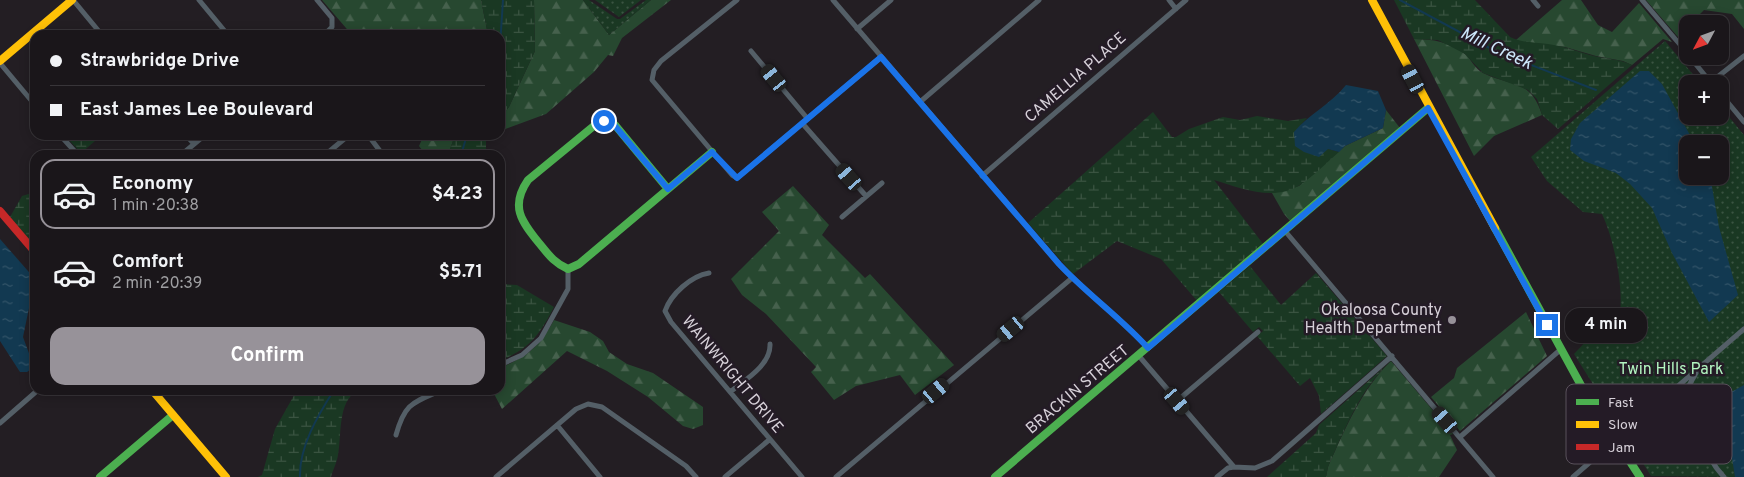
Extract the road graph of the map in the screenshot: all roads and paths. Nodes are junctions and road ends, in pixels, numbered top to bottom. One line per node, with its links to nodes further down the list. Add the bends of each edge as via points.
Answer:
1 (72, 0): 16 (street); 17 (street)
2 (199, 0): 18 (street)
3 (317, 0): 19 (street, via 330,14 332,27)
4 (737, 0): 44 (street, via 661,61 652,80)
5 (833, 0): 15 (street)
6 (891, 0): 15 (street)
7 (1039, 0): 30 (street)
8 (1169, 0): 14 (street)
9 (1186, 0): 14 (street, CAMELLIA PLACE)
10 (1372, 0): 32 (street)
11 (1533, 0): 13 (street)
12 (1642, 0): 21 (street)
13 (1538, 6)
14 (1176, 9): 45 (street, CAMELLIA PLACE)
15 (857, 29): 24 (street)
16 (37, 30)
17 (98, 30)
18 (224, 30)
19 (329, 30)
20 (30, 36): 25 (street)
21 (1679, 44)
22 (751, 51): 33 (street)
23 (1744, 56): 28 (street)
24 (881, 57): 30 (street); 33 (street)
25 (0, 62): 29 (street)
26 (1697, 65): 27 (street)
27 (1705, 75)
28 (1721, 75)
29 (30, 99)
30 (920, 102): 45 (street)
31 (1729, 104): 34 (street)
32 (1428, 108): 51 (street, BRACKIN STREET); 60 (street)
33 (807, 118): 35 (street)
34 (1744, 122)
35 (802, 123): 44 (street, via 737,178); 48 (street)
36 (64, 140): 41 (street)
37 (190, 140): 40 (street)
38 (199, 140): 40 (street)
39 (342, 140): 43 (street)
40 (194, 144): 42 (street)
41 (74, 150)
42 (187, 150)
43 (331, 150)
44 (712, 152): 47 (street)
45 (982, 176): 55 (street)
46 (882, 182): 48 (street)
47 (668, 189): 53 (street, via 579,264); 53 (street, via 615,126 604,121 594,125 528,180 520,192 519,213 523,224 556,264)
48 (866, 196): 50 (street)
49 (0, 211): 52 (street)
50 (842, 217)
51 (1285, 231): 59 (street, BRACKIN STREET); 62 (street)
52 (30, 246)
53 (568, 269): 63 (street, via 568,290 541,338 522,355)
54 (709, 273): 68 (street, WAINWRIGHT DRIVE, via 693,278 668,302 665,311)
55 (1072, 278): 59 (street, via 1126,323); 90 (street)
56 (1744, 329): 64 (street)
57 (1258, 332): 72 (street)
58 (770, 344): 68 (street, via 765,362)
59 (1148, 348): 61 (street, BRACKIN STREET)
60 (1560, 350): 65 (street); 77 (street)
61 (1139, 356): 72 (street); 91 (street, BRACKIN STREET)
62 (1392, 356): 77 (street); 82 (street, via 1268,464 1255,468)
63 (505, 363)
64 (1698, 369): 66 (street); 67 (street)
65 (1580, 384)
66 (1681, 384)
67 (1690, 384)
68 (730, 392): 78 (street, WAINWRIGHT DRIVE)
69 (32, 395): 74 (street)
70 (156, 395): 73 (street)
71 (431, 395): 76 (street, via 402,413)
72 (1177, 401): 82 (street)
73 (173, 415): 83 (street); 84 (street)
74 (0, 423)
75 (557, 425): 85 (street); 86 (street); 87 (street, via 576,409 588,404 602,407 686,466)
76 (396, 436)
77 (1460, 436): 93 (street)
78 (769, 440): 88 (street); 89 (street, WAINWRIGHT DRIVE)
79 (1589, 464): 94 (street)
80 (1630, 464): 95 (street)
81 (1716, 464): 96 (street)
82 (1234, 467): 92 (street)
83 (100, 477)
84 (226, 477)
85 (496, 477)
86 (600, 477)
87 (696, 477)
88 (725, 477)
89 (802, 477)
90 (836, 477)
91 (995, 477)
92 (1217, 477)
93 (1494, 477)
94 (1573, 477)
95 (1640, 477)
96 (1724, 477)

